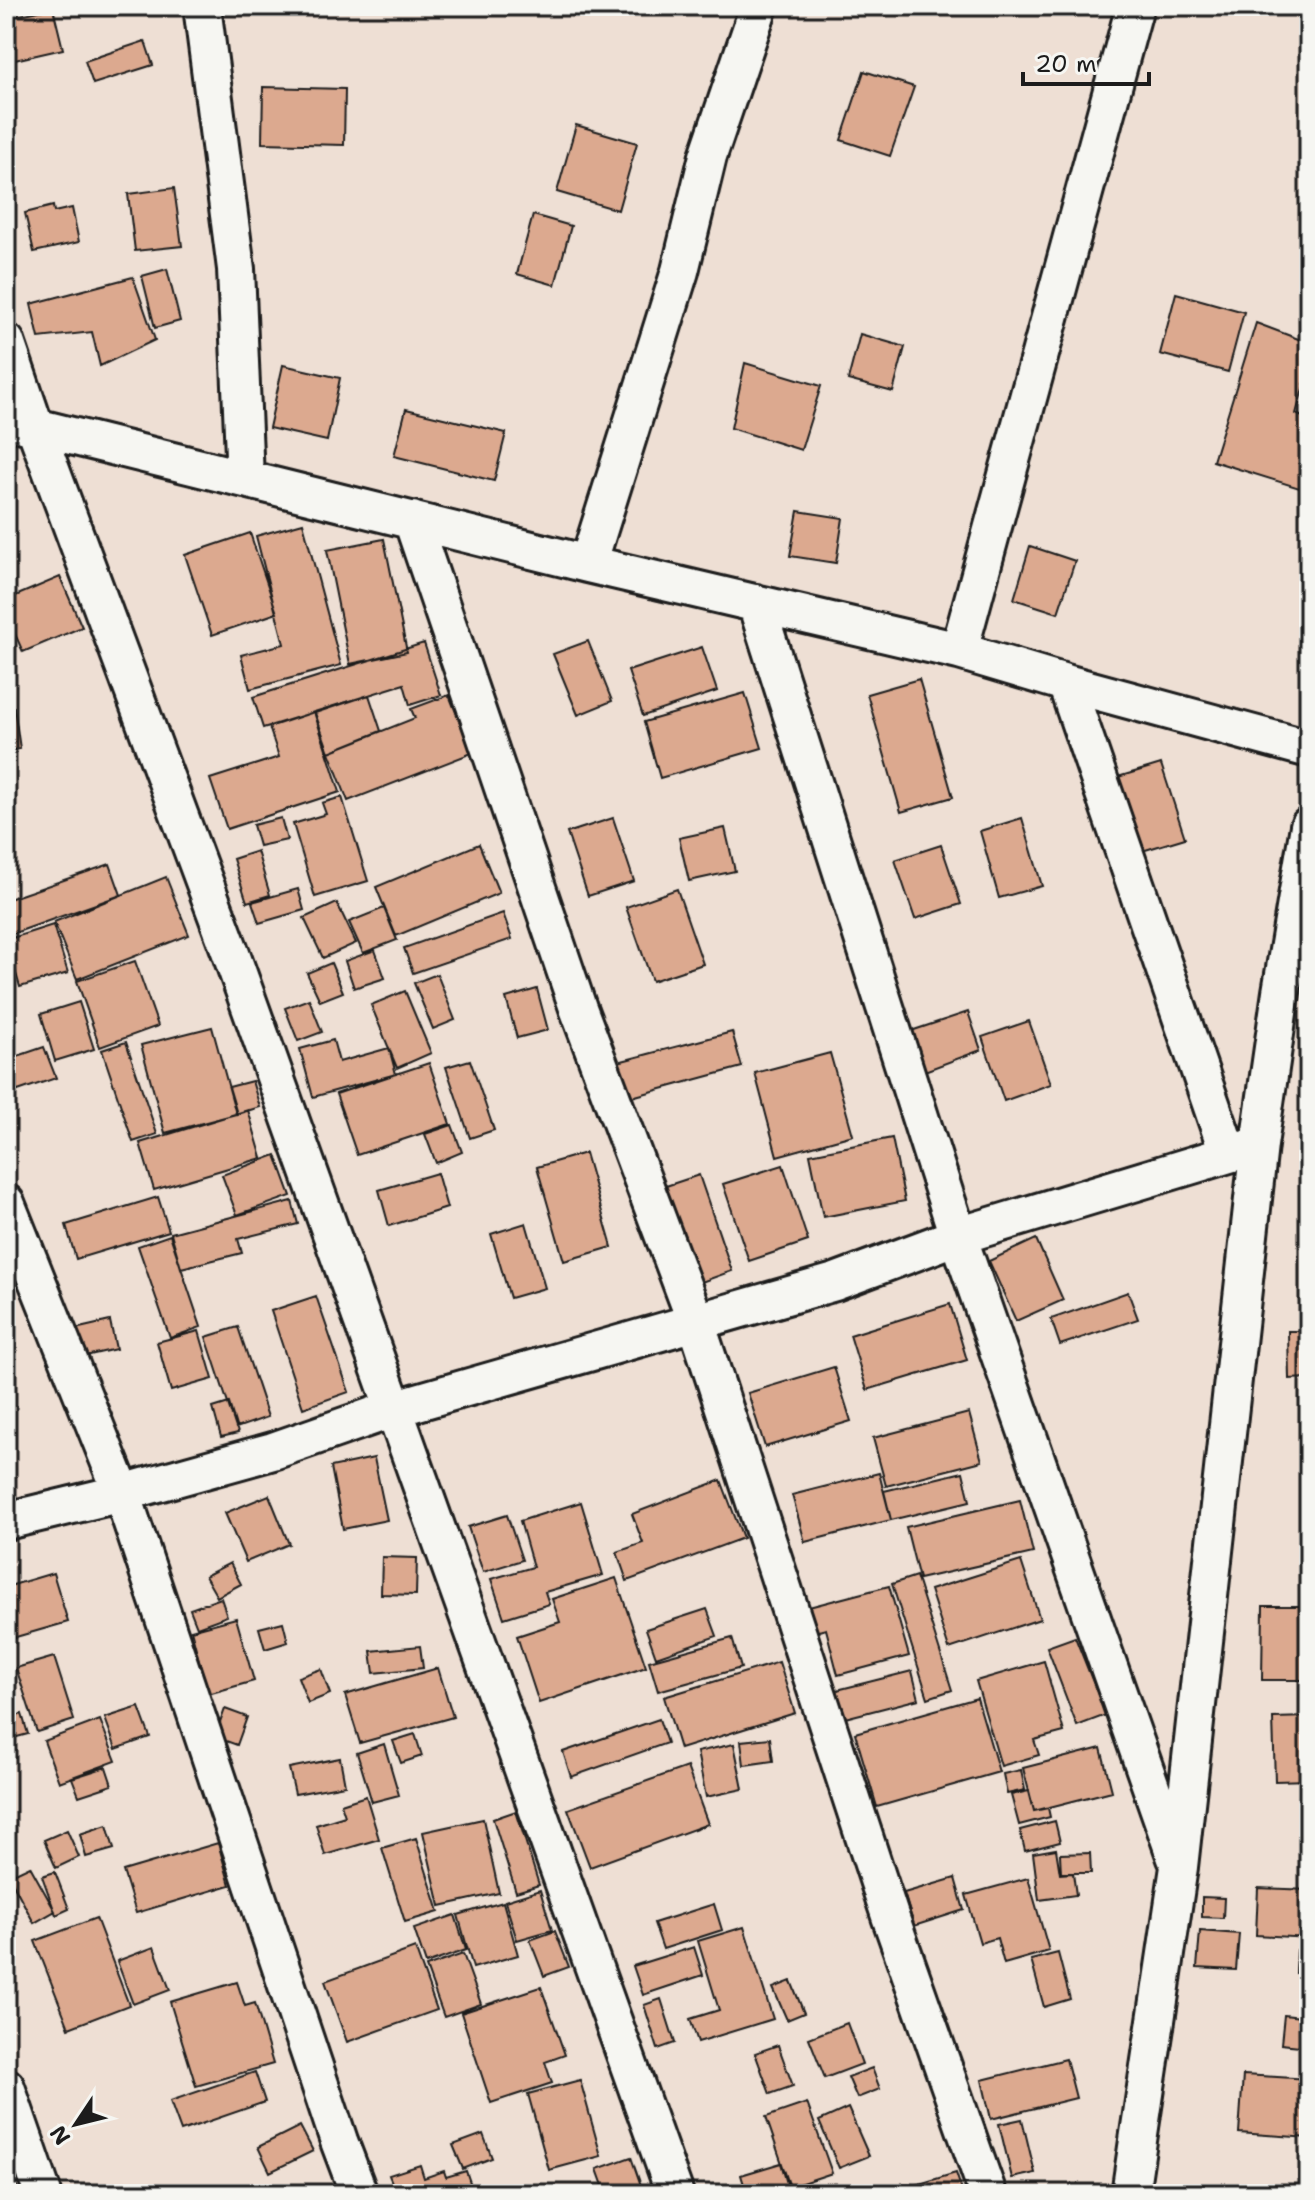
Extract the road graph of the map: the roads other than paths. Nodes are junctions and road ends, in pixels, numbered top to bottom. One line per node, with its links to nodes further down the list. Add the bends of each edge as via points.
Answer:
1 (202, 6): 6 (street, via 236,269)
2 (759, 6): 8 (street, via 708,156 680,271)
3 (1135, 6): 10 (street)
4 (6, 342): 5 (street)
5 (20, 424): 6 (street); 18 (street, via 230,951)
6 (245, 479): 7 (street)
7 (412, 520): 8 (street); 17 (street, via 578,1008)
8 (588, 564): 9 (street)
9 (756, 603): 10 (street); 16 (street)
10 (959, 651): 11 (street)
11 (1066, 683): 12 (street); 14 (street)
12 (1309, 749)
13 (1309, 826): 14 (street, via 1281,992)
14 (1244, 1149): 16 (street); 21 (street)
15 (6, 1203): 19 (street)
16 (958, 1236): 17 (street, via 835,1282); 21 (street)
17 (696, 1322): 18 (street); 26 (street, via 890,1916)
18 (393, 1409): 19 (street, via 273,1451); 25 (street)
19 (122, 1493): 20 (street); 24 (street)
20 (6, 1521)
21 (1179, 1867): 27 (street)
22 (6, 2087): 23 (street)
23 (43, 2194)
24 (359, 2194)
25 (675, 2194)
26 (988, 2194)
27 (1130, 2194)

